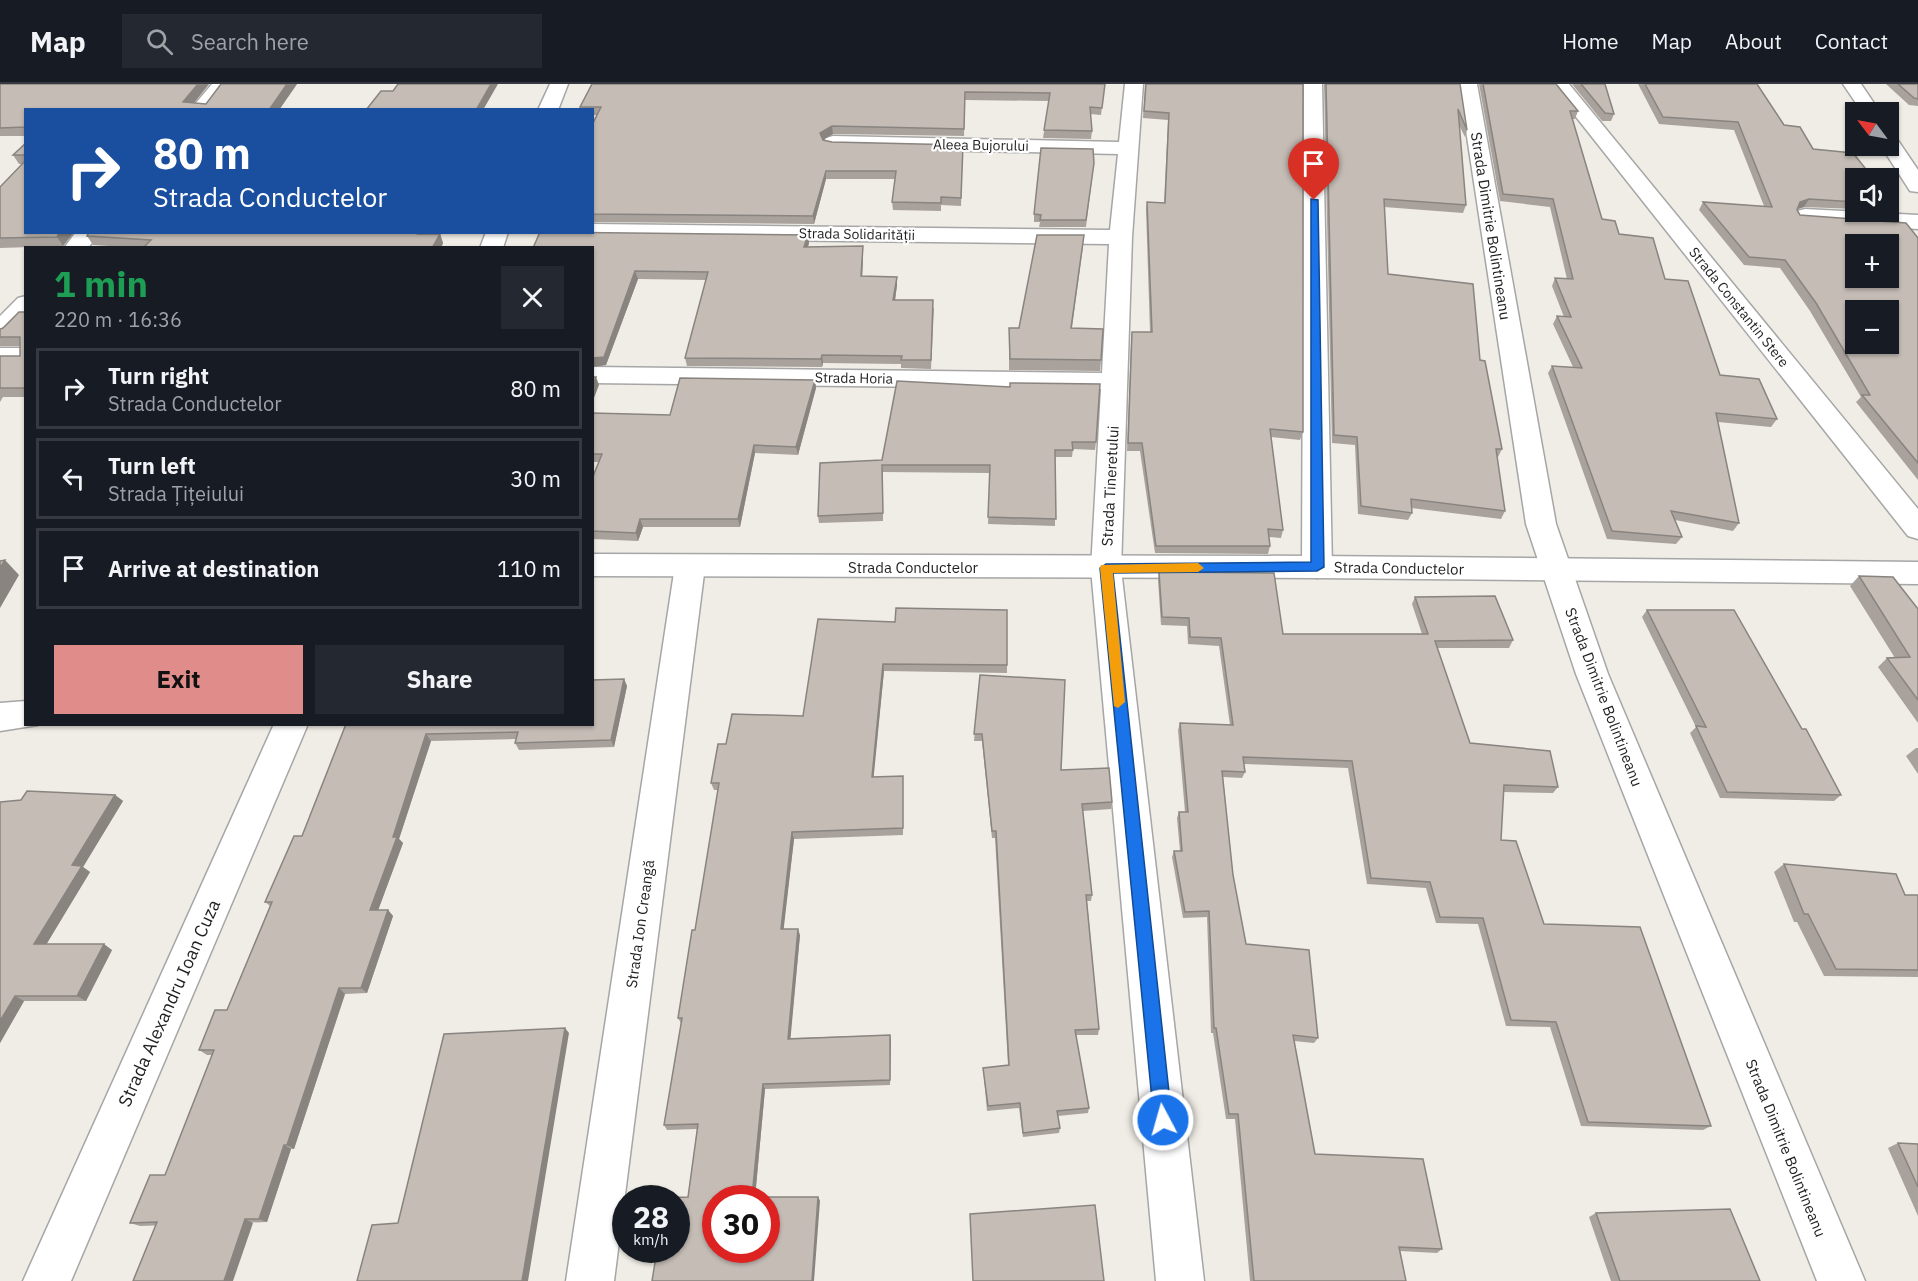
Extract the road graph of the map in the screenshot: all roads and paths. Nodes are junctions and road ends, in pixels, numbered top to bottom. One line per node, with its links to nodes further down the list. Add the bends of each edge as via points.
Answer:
1 (222, 84): 9 (street)
2 (559, 84): 10 (street)
3 (1134, 84): 12 (street, Strada Tineretului)
4 (1313, 84): 30 (street)
5 (1468, 84): 32 (street, Strada Dimitrie Bolintineanu, via 1531,473 1541,524)
6 (1559, 84): 27 (street, Strada Constantin Stere)
7 (1852, 84): 8 (street)
8 (1864, 102)
9 (201, 108)
10 (549, 108)
11 (833, 142): 12 (street, Aleea Bujorului)
12 (1128, 148): 19 (street, Strada Tineretului)
13 (1898, 156): 14 (street)
14 (1918, 186)
15 (1805, 216): 16 (street)
16 (1918, 222)
17 (594, 231): 19 (street, Strada Solidarității)
18 (87, 234): 20 (street)
19 (1121, 237): 26 (street, Strada Tineretului)
20 (77, 246)
21 (24, 305): 22 (street)
22 (0, 331)
23 (0, 356): 24 (street)
24 (24, 356)
25 (594, 375): 26 (street, Strada Horia)
26 (1115, 381): 31 (street, Strada Tineretului)
27 (1918, 529)
28 (594, 565): 29 (street, Strada Conductelor)
29 (690, 566): 31 (street, Strada Conductelor); 38 (street, Strada Ion Creangă)
30 (1317, 567): 31 (street, Strada Conductelor); 32 (street, Strada Conductelor)
31 (1106, 568): 39 (street, Strada Tineretului)
32 (1556, 570): 33 (street, Strada Conductelor); 40 (street, Strada Dimitrie Bolintineanu, via 1592,674)
33 (1918, 573)
34 (24, 715): 35 (street)
35 (0, 717)
36 (290, 726): 37 (street, Strada Alexandru Ioan Cuza)
37 (47, 1281)
38 (590, 1281)
39 (1180, 1281)
40 (1841, 1281)

